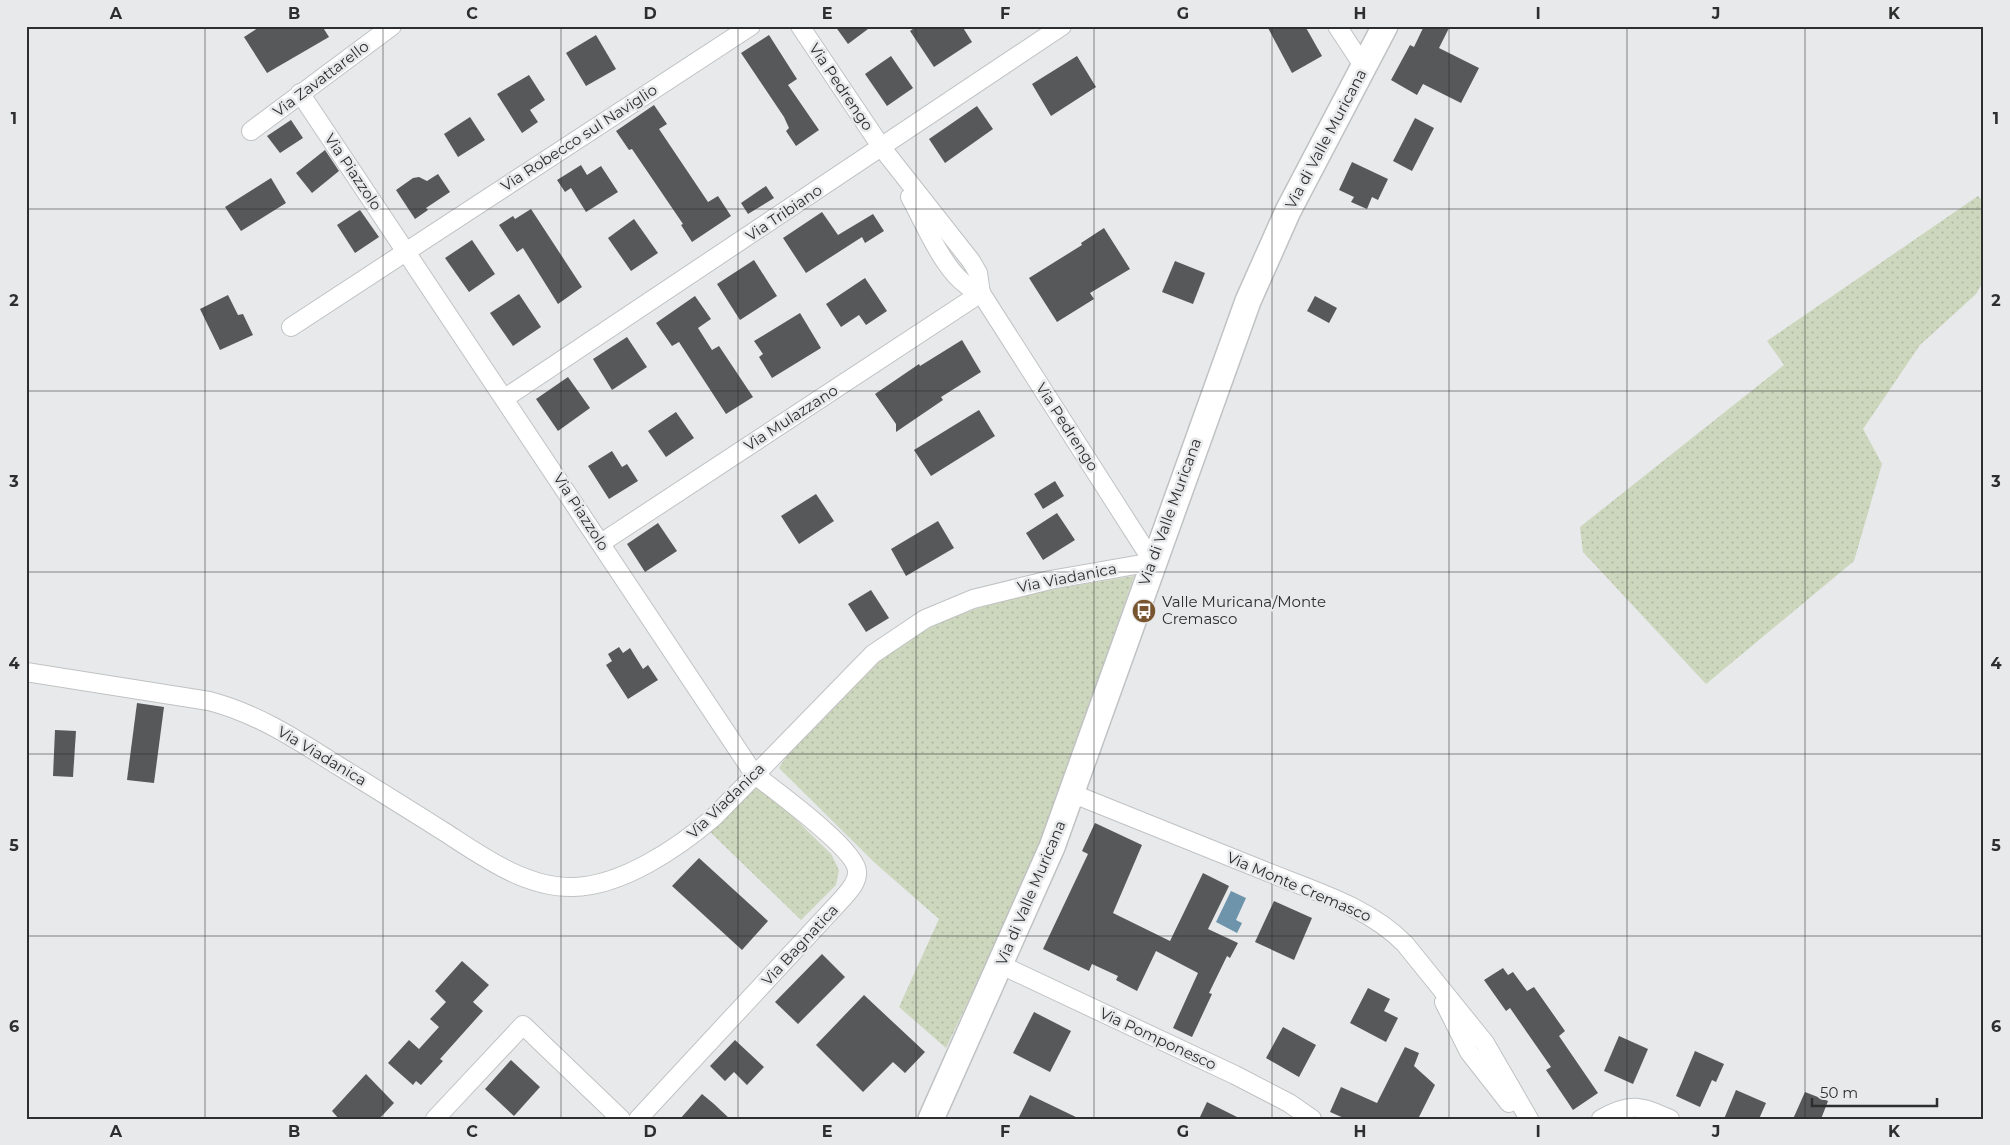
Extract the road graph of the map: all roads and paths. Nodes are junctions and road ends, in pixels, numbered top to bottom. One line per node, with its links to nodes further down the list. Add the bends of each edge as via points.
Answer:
1 (392, 26): 8 (street, Via Zavattarello)
2 (751, 26): 11 (street, Via Robecco sul Naviglio)
3 (800, 26): 10 (street, Via Pedrengo)
4 (1062, 26): 10 (street, Via Tribiano)
5 (1337, 26): 7 (street)
6 (1385, 26): 7 (street, Via di Valle Muricana)
7 (1364, 67): 16 (street, Via di Valle Muricana, via 1267,255 1232,341)
8 (300, 93): 9 (street, Via Zavattarello); 11 (street, Via Piazzolo)
9 (251, 131)
10 (882, 148): 12 (street, Via Pedrengo, via 951,270 965,286); 14 (street, Via Tribiano)
11 (406, 250): 13 (street); 14 (street, Via Piazzolo)
12 (981, 292): 15 (street, Via Mulazzano); 16 (street, Via Pedrengo)
13 (291, 327)
14 (506, 398): 15 (street, Via Piazzolo)
15 (601, 543): 18 (street, Via Piazzolo)
16 (1153, 562): 18 (street, Via Viadanica, via 1050,580 973,599 924,619 873,654); 19 (street, Via di Valle Muricana)
17 (26, 672): 18 (street, Via Viadanica, via 237,708 320,754 493,862 529,880 555,886 575,887 608,880 665,853 714,817)
18 (754, 774): 24 (street, Via Bagnatica, via 847,852 856,865 856,880 843,898)
19 (1072, 792): 20 (street, Via di Valle Muricana, via 1044,868); 21 (street, Via Monte Cremasco, via 1370,916 1398,936)
20 (1001, 965): 25 (street, Via di Valle Muricana); 26 (street, Via Pomponesco, via 1235,1075)
21 (1433, 978): 27 (street, via 1465,1046); 28 (street, Via Monte Cremasco, via 1484,1043)
22 (436, 1119): 23 (street, via 523,1025)
23 (621, 1119)
24 (638, 1119)
25 (931, 1119)
26 (1312, 1119)
27 (1522, 1119)
28 (1529, 1119)
29 (1601, 1119): 30 (street, via 1629,1106 1645,1108)
30 (1670, 1119)

